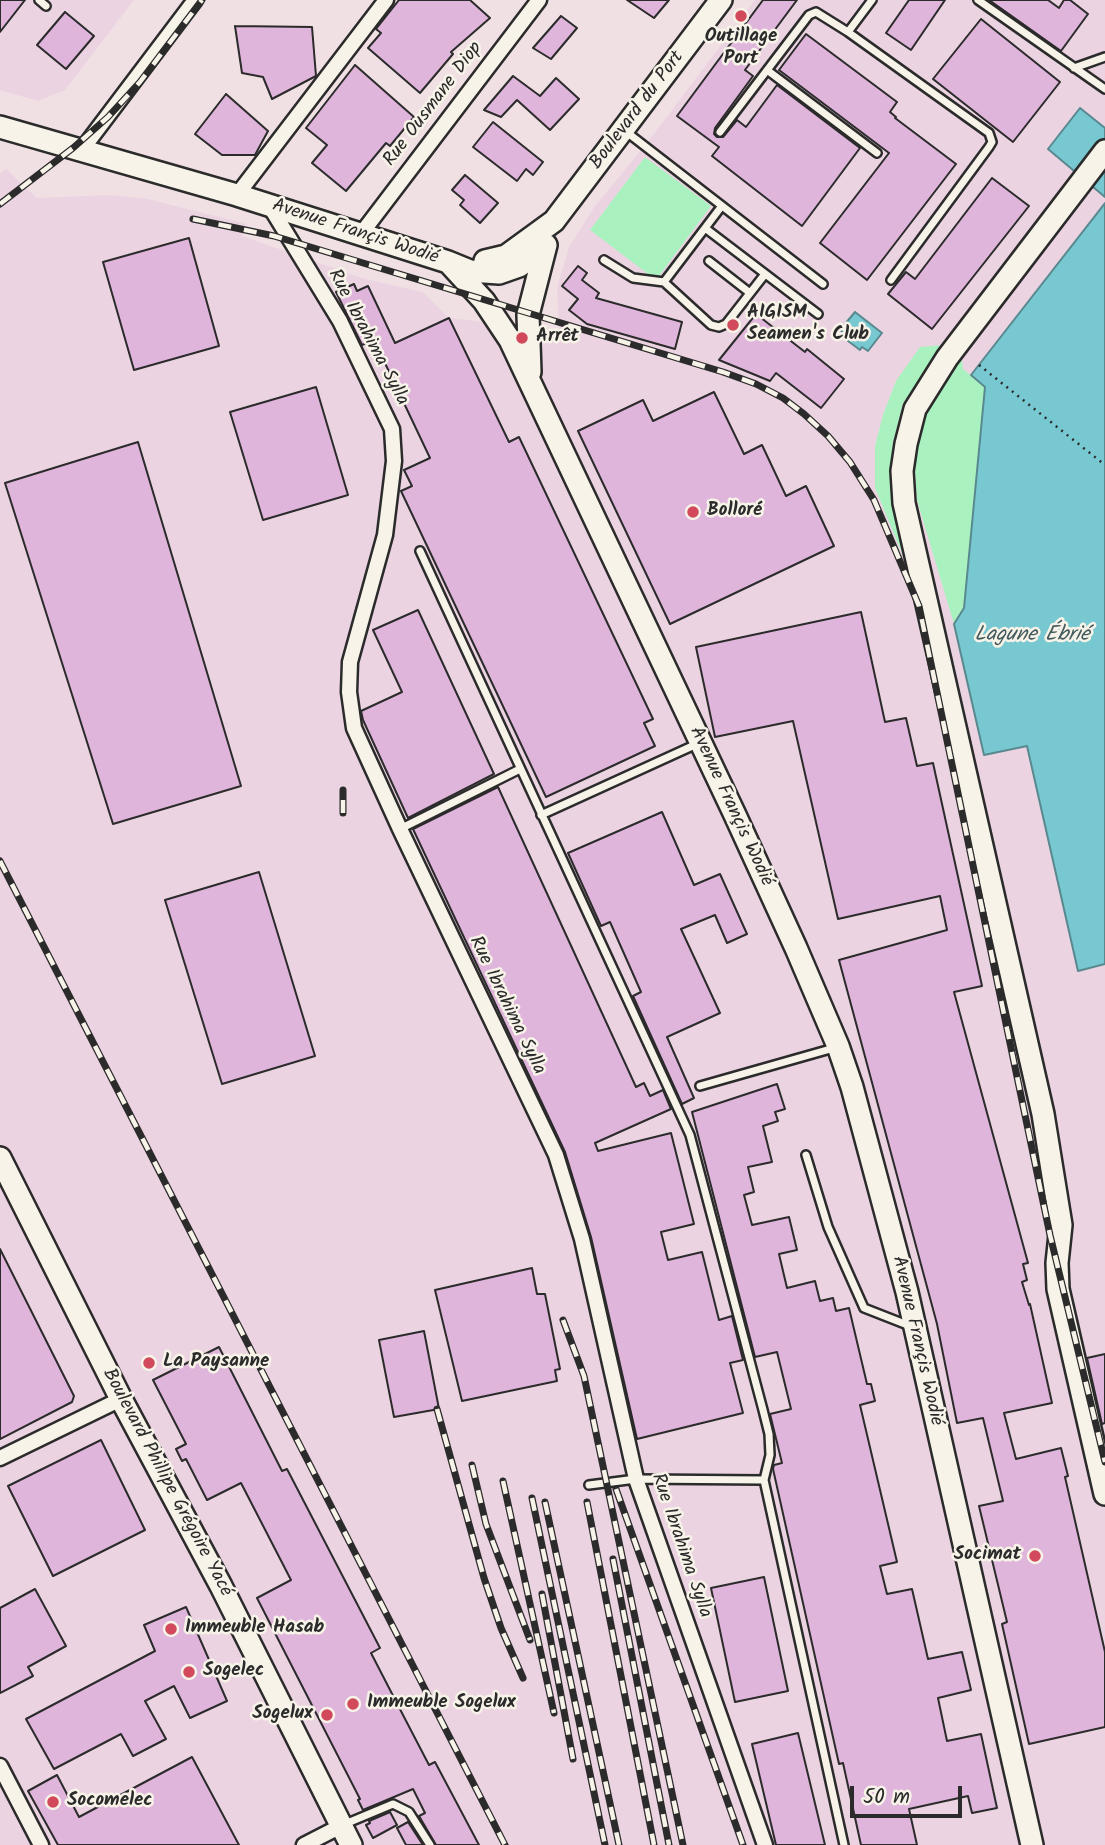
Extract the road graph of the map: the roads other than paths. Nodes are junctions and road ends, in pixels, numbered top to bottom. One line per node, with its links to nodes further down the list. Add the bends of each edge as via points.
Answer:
1 (39, 0): 8 (lane)
2 (195, 0): 18 (street)
3 (386, 0): 20 (street)
4 (539, 0): 25 (street, Rue Ousmane Diop)
5 (721, 0): 15 (main road, Boulevard du Port)
6 (872, 0): 9 (lane)
7 (978, 0): 11 (lane)
8 (46, 6)
9 (848, 32): 12 (lane, via 816,12 809,15); 31 (lane, via 989,133 992,142)
10 (1105, 57): 11 (lane)
11 (1074, 68): 13 (lane)
12 (767, 70): 16 (lane); 19 (lane)
13 (1105, 89)
14 (0, 127): 18 (main road, Avenue Françis Wodié)
15 (623, 130): 22 (lane); 23 (main road, Boulevard du Port)
16 (720, 132)
17 (1105, 150): 52 (main road, via 947,358 915,409 902,471 904,503 1043,1114 1061,1225 1058,1289)
18 (81, 151): 20 (main road, Avenue Françis Wodié)
19 (877, 153)
20 (237, 195): 21 (main road, Avenue Françis Wodié)
21 (269, 205): 25 (main road, Avenue Françis Wodié); 41 (street, Rue Ibrahima Sylla, via 340,321 392,429 394,461 385,535 350,662 349,692 354,728)
22 (721, 207): 24 (lane); 33 (lane)
23 (554, 221): 26 (main road, Boulevard du Port); 29 (main road, Boulevard du Port, via 506,256)
24 (705, 228): 30 (lane); 32 (lane)
25 (361, 234): 29 (main road, Avenue Françis Wodié)
26 (545, 248): 29 (main road, via 499,273 470,271); 36 (main road, Boulevard du Port, via 528,315)
27 (604, 260): 32 (lane, via 633,278)
28 (709, 261): 34 (lane)
29 (448, 262): 36 (main road, Avenue Françis Wodié, via 499,322)
30 (765, 274): 34 (lane); 35 (lane)
31 (891, 280)
32 (664, 282): 34 (lane, via 711,325 719,327)
33 (823, 284)
34 (750, 293)
35 (818, 314)
36 (531, 384): 38 (main road, Avenue Françis Wodié)
37 (420, 551): 39 (lane)
38 (700, 743): 40 (lane); 42 (main road, Avenue Françis Wodié)
39 (520, 769): 40 (lane); 41 (lane)
40 (541, 815): 50 (lane, via 690,1135 769,1434)
41 (400, 829): 49 (street, Rue Ibrahima Sylla, via 556,1155 582,1239)
42 (838, 1046): 43 (lane); 46 (main road, Avenue Françis Wodié, via 880,1188)
43 (700, 1086)
44 (806, 1155): 46 (lane, via 828,1227 864,1308)
45 (0, 1158): 47 (main road, Boulevard Phillipe Grégoire Yacé)
46 (914, 1328): 60 (main road, Avenue Françis Wodié)
47 (121, 1399): 48 (street); 54 (main road, Boulevard Phillipe Grégoire Yacé, via 222,1586)
48 (0, 1458)
49 (636, 1479): 50 (lane); 51 (lane); 58 (street, Rue Ibrahima Sylla)
50 (764, 1480): 59 (lane)
51 (589, 1486)
52 (1105, 1494)
53 (0, 1766): 55 (street)
54 (346, 1835): 56 (street); 57 (lane, via 393,1804 409,1812)
55 (40, 1845)
56 (304, 1845)
57 (430, 1845)
58 (765, 1845)
59 (844, 1845)
60 (1032, 1845)

